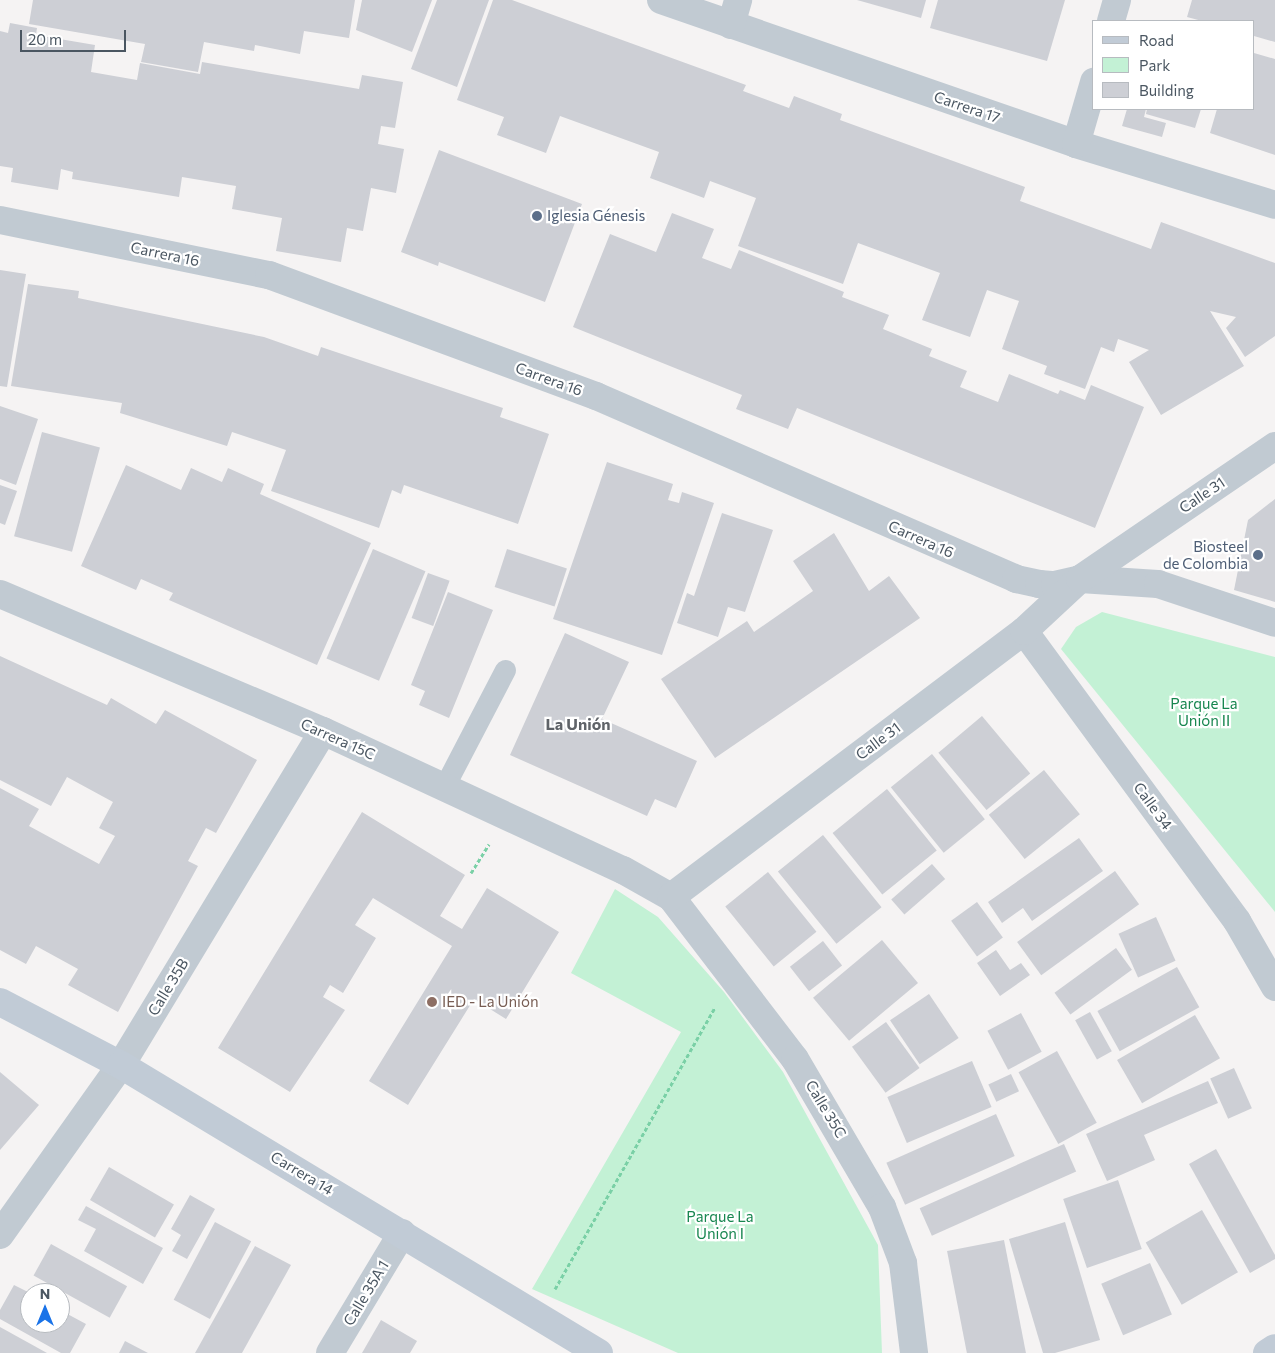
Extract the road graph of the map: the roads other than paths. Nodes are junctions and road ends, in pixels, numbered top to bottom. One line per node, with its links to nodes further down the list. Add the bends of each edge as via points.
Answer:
1 (661, 0): 3 (street, Carrera 17)
2 (1117, 0): 4 (street)
3 (734, 12): 6 (street, Carrera 17)
4 (1111, 20)
5 (1092, 89): 6 (street)
6 (1076, 144): 7 (street, Carrera 17)
7 (1275, 205)
8 (0, 220): 10 (street, Carrera 16, via 270,275 596,396 1002,574 1039,584 1055,585)
9 (1275, 446): 10 (street, Calle 31)
10 (1080, 579): 12 (street, via 1158,584); 13 (street, Calle 31)
11 (0, 594): 15 (street, Carrera 15C)
12 (1275, 623)
13 (1024, 631): 17 (street, Calle 31); 18 (street, Calle 34, via 1237,921)
14 (505, 670): 16 (lane)
15 (322, 731): 16 (street, Carrera 15C); 20 (street, Calle 35B)
16 (444, 787): 17 (street, Carrera 15C, via 623,870)
17 (670, 896): 26 (street, Calle 35C, via 795,1059 882,1207 903,1263)
18 (1275, 987)
19 (0, 1002): 20 (street, Carrera 14)
20 (121, 1065): 21 (street, Carrera 14); 22 (street, Calle 35B)
21 (402, 1233): 24 (street, Calle 35A 1); 25 (street, Carrera 14)
22 (0, 1235)
23 (1275, 1348): 27 (street)
24 (330, 1353)
25 (599, 1353)
26 (914, 1353)
27 (1267, 1353)

